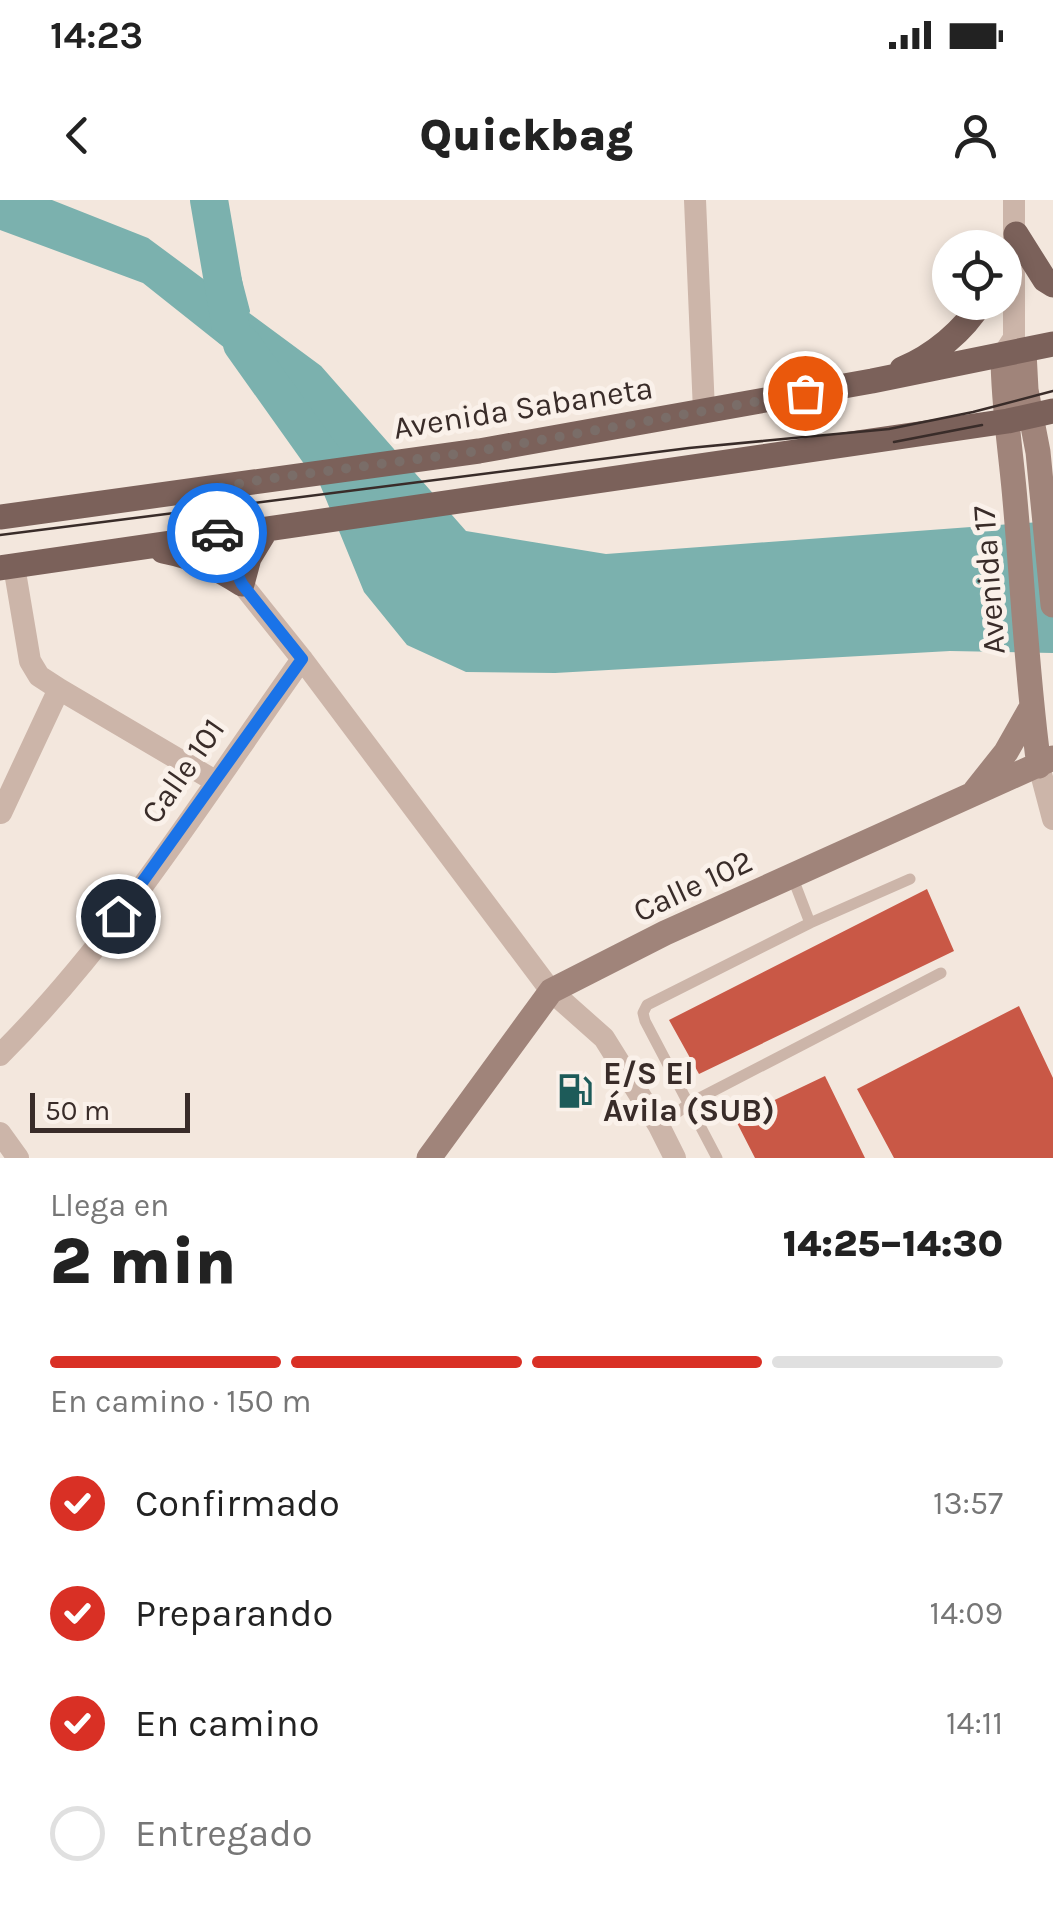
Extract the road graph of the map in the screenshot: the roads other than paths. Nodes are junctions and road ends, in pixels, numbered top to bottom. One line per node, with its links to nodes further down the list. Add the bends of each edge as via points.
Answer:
1 (695, 200): 8 (street)
2 (1012, 224): 3 (main road); 6 (street, Avenida 17)
3 (1053, 285)
4 (968, 320): 7 (main road, via 915,363)
5 (1053, 344): 6 (main road, Avenida Sabaneta)
6 (1014, 348): 7 (main road, Avenida Sabaneta); 9 (main road, Avenida 17, via 1003,389)
7 (872, 381): 8 (main road, Avenida Sabaneta)
8 (704, 411): 10 (main road, Avenida Sabaneta)
9 (1031, 416): 12 (main road); 17 (main road, Avenida 17); 20 (main road, Avenida 17, via 1016,501)
10 (196, 492): 11 (main road, Avenida Sabaneta); 13 (street)
11 (0, 517)
12 (270, 530): 13 (main road); 16 (main road, via 249,558)
13 (219, 537): 14 (main road); 16 (street)
14 (138, 547): 15 (main road); 16 (main road, via 186,555)
15 (7, 567): 19 (street, via 30,661)
16 (242, 584): 18 (street)
17 (1053, 605)
18 (302, 659): 22 (street, Calle 101); 30 (street)
19 (59, 689): 22 (street); 24 (street)
20 (1031, 708): 21 (main road, Avenida 17); 23 (main road)
21 (1046, 762): 23 (main road, Calle 102); 25 (street, Avenida 17)
22 (216, 781): 31 (street, Calle 101, via 140,889)
23 (972, 794): 26 (main road, Calle 102)
24 (1, 812)
25 (1053, 819)
26 (792, 876): 28 (lane); 30 (main road, Calle 102)
27 (910, 879): 28 (lane)
28 (810, 923): 32 (lane, via 647,1005 645,1021)
29 (941, 973): 32 (lane)
30 (551, 991): 33 (street, via 604,1038); 36 (main road, Calle 102)
31 (0, 1055)
32 (690, 1103): 33 (lane); 38 (lane)
33 (659, 1126): 37 (street)
34 (0, 1133): 35 (street)
35 (18, 1158)
36 (429, 1158)
37 (675, 1158)
38 (717, 1158)

